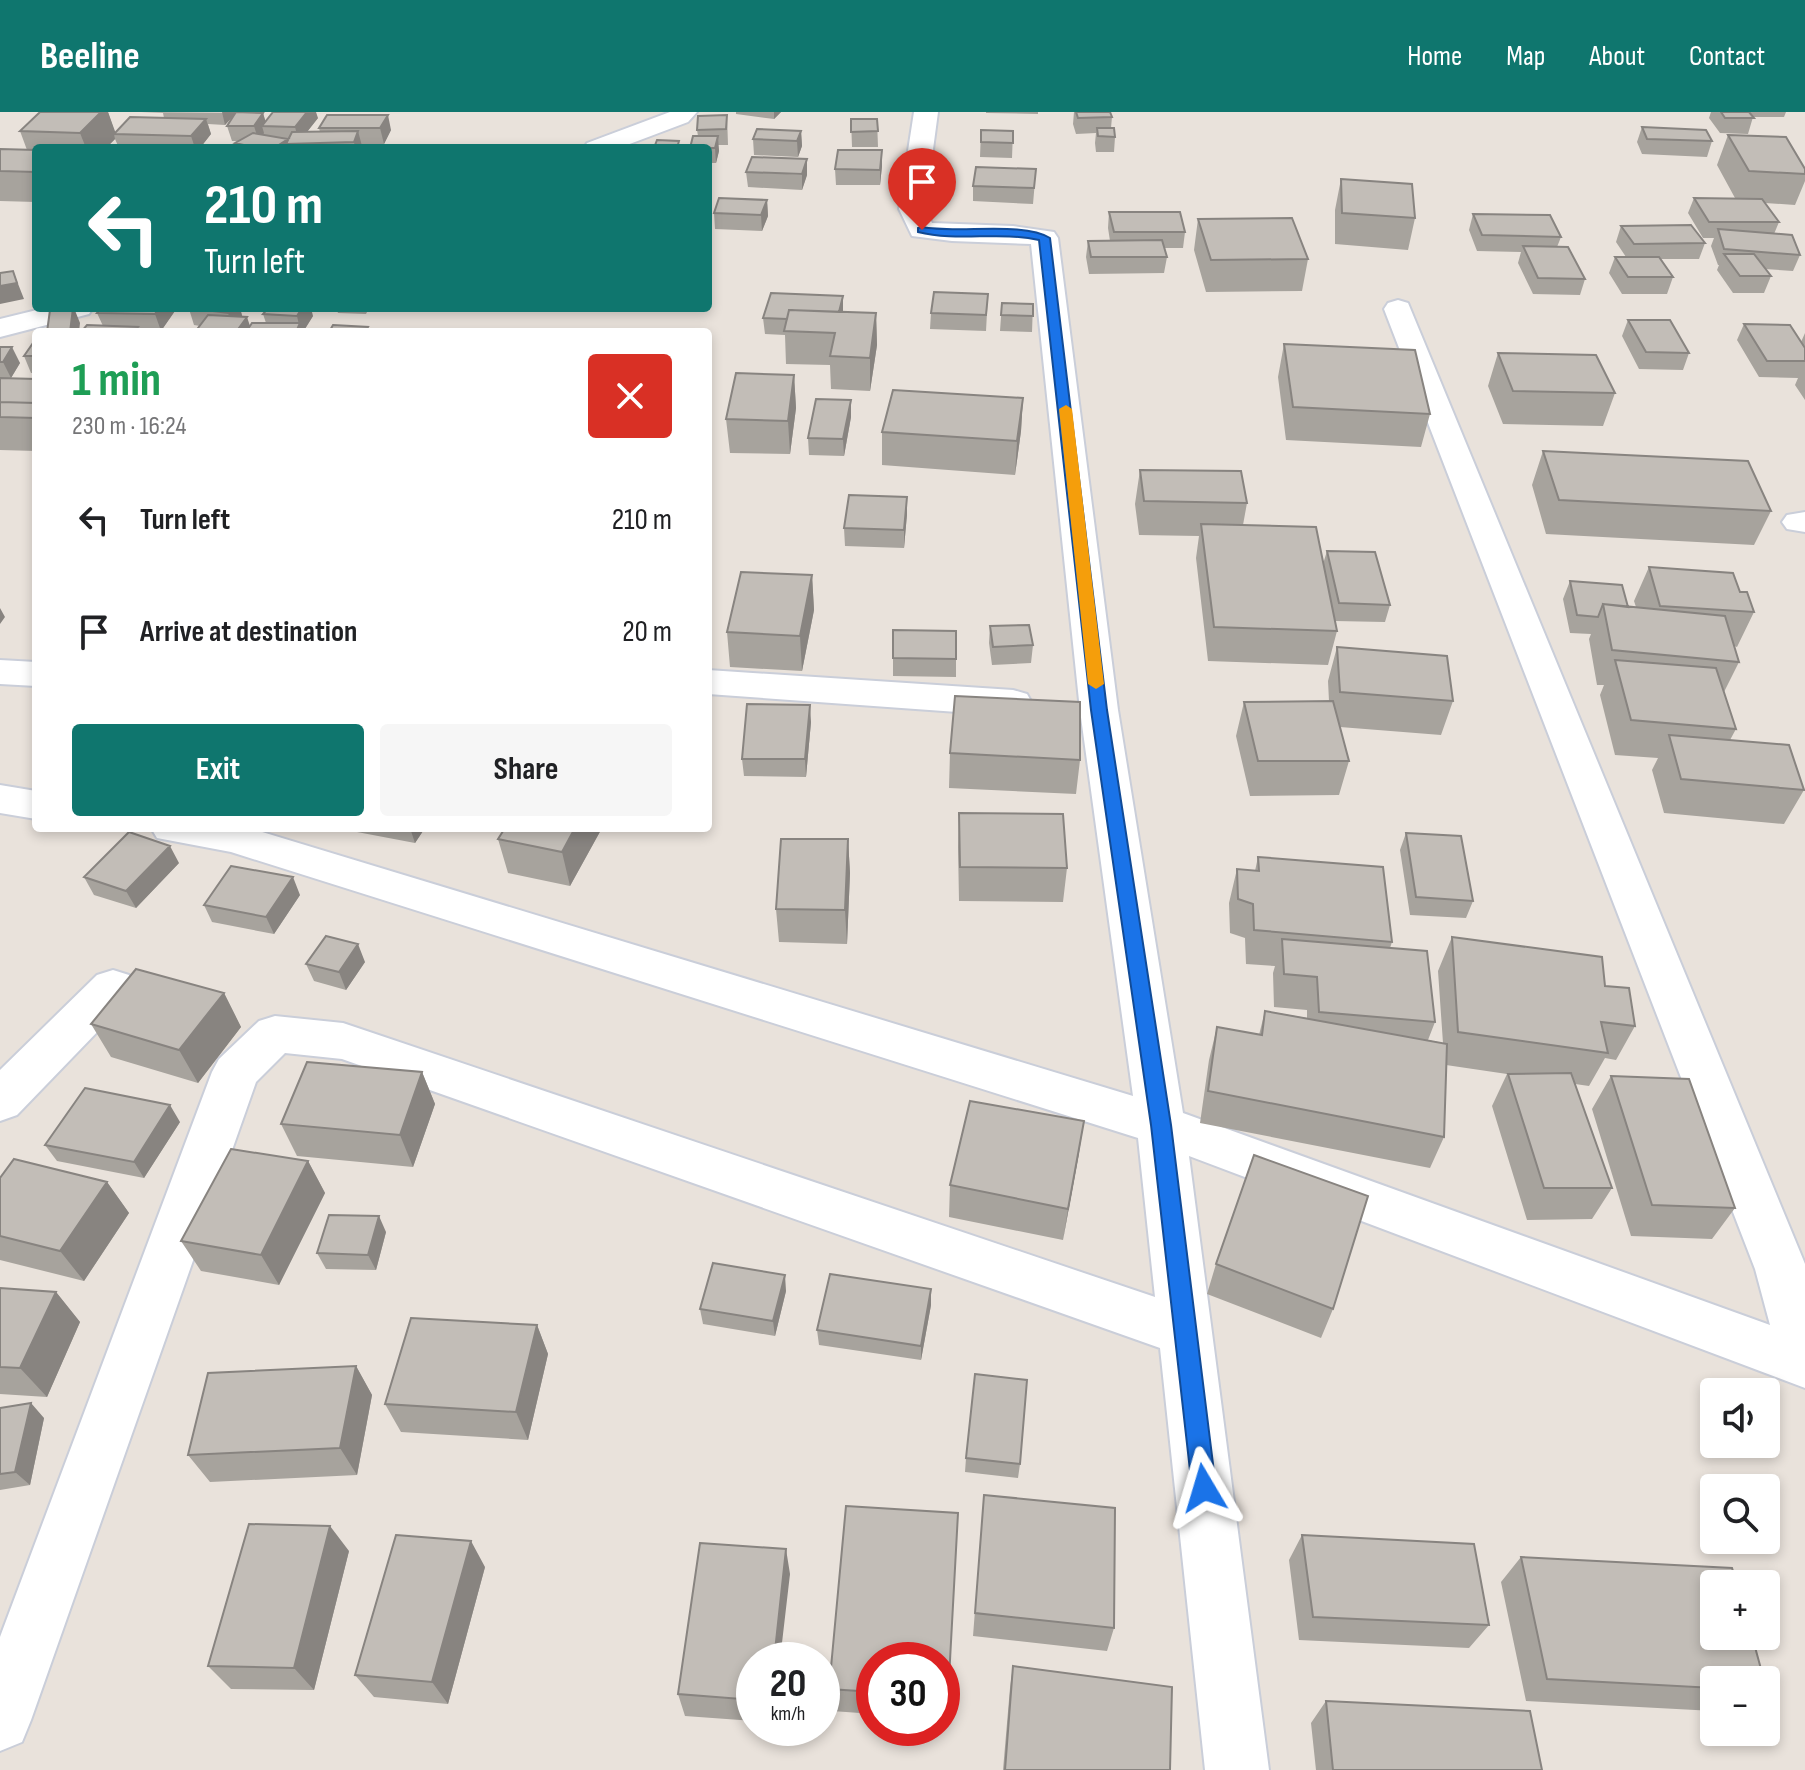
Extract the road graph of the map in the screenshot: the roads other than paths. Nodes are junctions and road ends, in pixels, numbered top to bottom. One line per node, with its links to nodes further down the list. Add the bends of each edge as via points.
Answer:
1 (685, 112): 3 (street)
2 (926, 112): 10 (street, via 912,209 922,230 1044,238)
3 (607, 144)
4 (1398, 309): 18 (street, via 1781,1269)
5 (63, 312): 6 (street)
6 (0, 328)
7 (0, 672): 8 (street)
8 (32, 674)
9 (712, 682): 10 (street)
10 (1073, 708): 16 (street)
11 (0, 799): 12 (street)
12 (32, 804)
13 (196, 832): 16 (street, via 233,838)
14 (113, 987): 15 (street)
15 (9, 1081)
16 (1161, 1125): 17 (street); 19 (street)
17 (1185, 1332): 20 (street, via 343,1041 275,1034 236,1072); 21 (street)
18 (1805, 1354)
19 (1805, 1363)
20 (0, 1720)
21 (1237, 1770)

